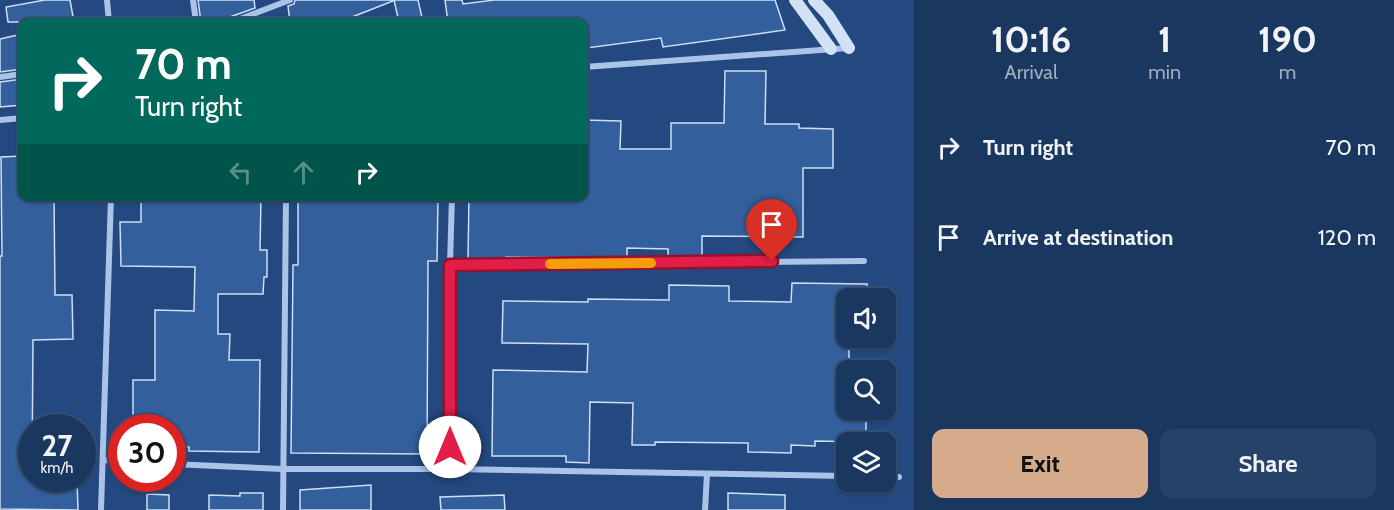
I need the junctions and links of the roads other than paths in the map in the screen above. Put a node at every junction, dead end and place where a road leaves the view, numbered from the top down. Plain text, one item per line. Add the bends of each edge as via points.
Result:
1 (107, 0) edge
2 (193, 0) edge
3 (290, 0) edge
4 (795, 0) edge
5 (814, 0) edge
6 (109, 18) edge
7 (195, 18) edge
8 (243, 18) edge
9 (849, 48) joint
10 (831, 49) junction
11 (588, 67) edge
12 (18, 75) edge
13 (0, 77) edge
14 (18, 118) edge
15 (0, 120) edge
16 (111, 201) edge
17 (286, 201) edge
18 (452, 201) edge
19 (864, 261) dead end
20 (450, 265) junction
21 (103, 460) junction
22 (108, 460) edge
23 (186, 465) edge
24 (283, 469) junction
25 (450, 469) junction
26 (707, 474) junction
27 (836, 476) edge
28 (896, 477) edge
29 (899, 477) dead end
30 (101, 510) edge
31 (283, 510) edge
32 (705, 510) edge

1 - 6 street
2 - 7 street
3 - 8 street
4 - 10 street
5 - 9 street
9 - 10 street
10 - 11 street
12 - 13 street
14 - 15 street
16 - 21 street
17 - 24 street
18 - 20 street
19 - 20 street
20 - 25 street
21 - 22 street
21 - 30 street
23 - 24 street
24 - 25 street
24 - 31 street
25 - 26 street
26 - 27 street
26 - 32 street
28 - 29 street

